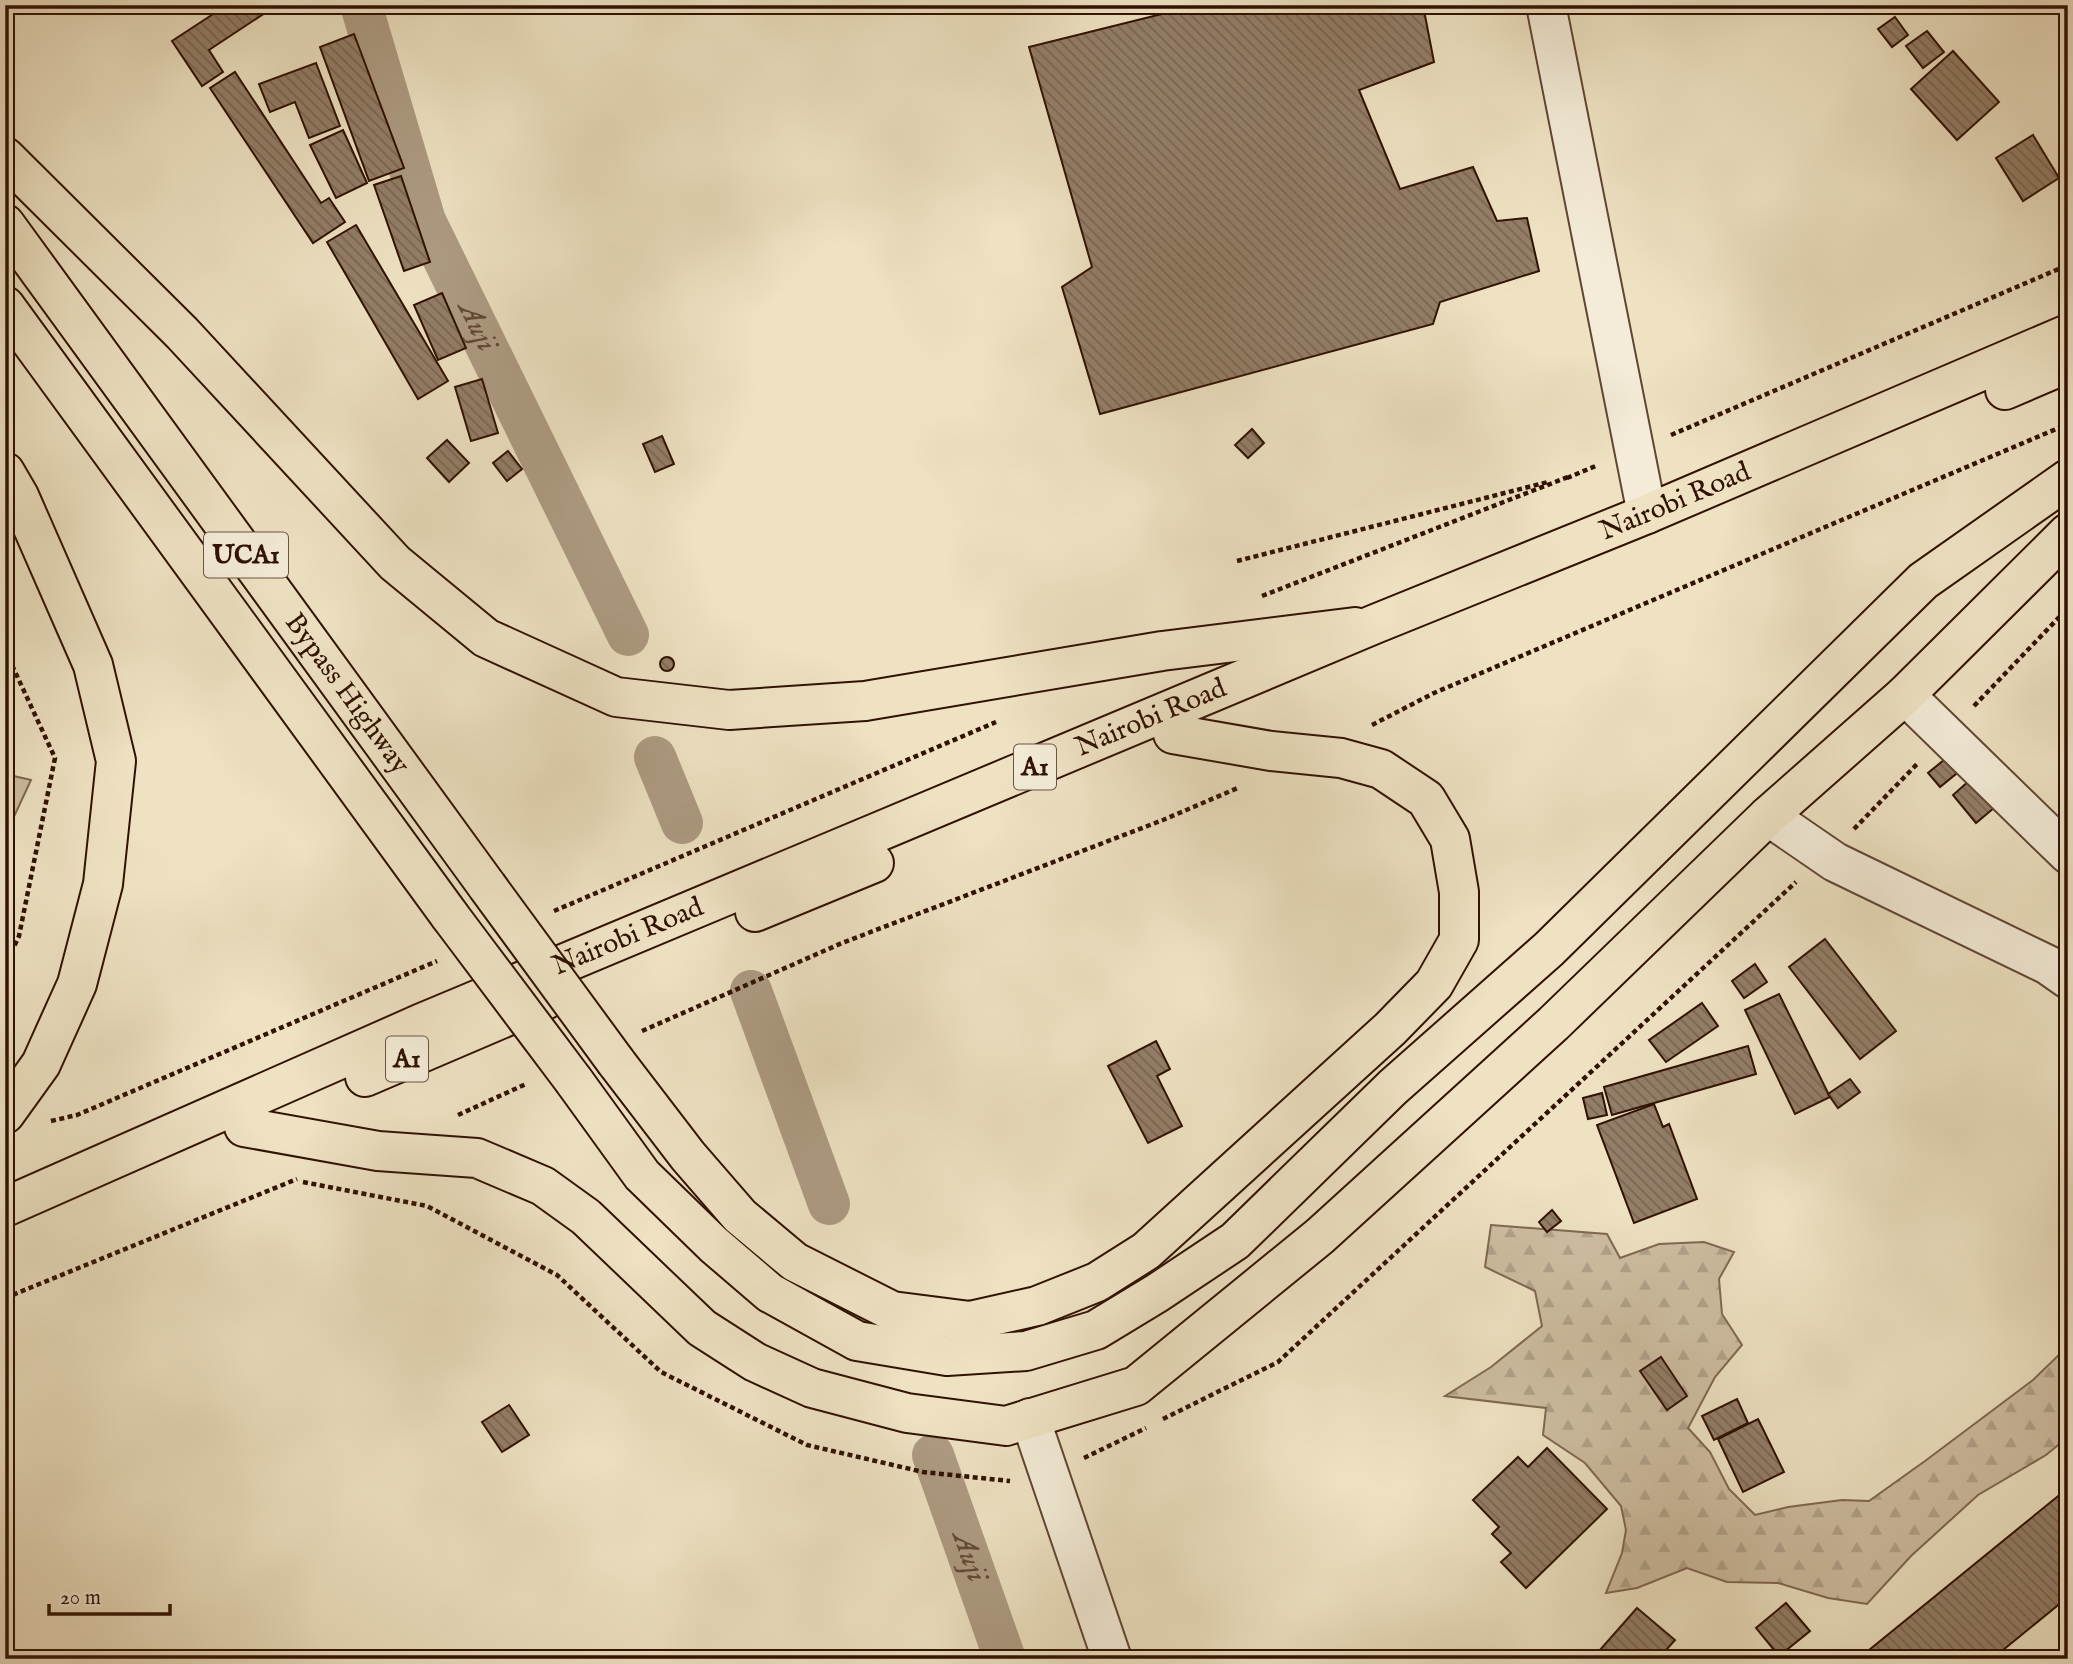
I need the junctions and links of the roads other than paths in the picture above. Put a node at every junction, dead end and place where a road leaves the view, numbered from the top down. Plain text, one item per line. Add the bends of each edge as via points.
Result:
1 (1546, 5) edge
2 (5, 157) edge
3 (5, 224) edge
4 (5, 306) edge
5 (2068, 334) edge
6 (2068, 363) edge
7 (5, 472) edge
8 (2068, 479) edge
9 (1647, 514) junction
10 (2068, 533) edge
11 (1375, 624) junction
12 (1905, 695) junction
13 (1173, 734) junction
14 (1768, 816) junction
15 (2068, 854) edge
16 (2068, 979) edge
17 (23, 1118) edge
18 (244, 1126) junction
19 (5, 1207) edge
20 (5, 1229) edge
21 (1030, 1418) junction
22 (1112, 1659) edge

1 - 9 street
2 - 11 main road via 181,333 395,563 486,638 616,697 729,710 865,701 1162,651
3 - 13 main road, Bypass Highway / UCA1, bridge via 688,1156 740,1216 795,1262 892,1311 970,1321 1037,1306 1097,1282 1146,1251 1390,1029 1434,984 1459,940 1459,892 1450,839 1426,799 1381,769 1341,758
4 - 8 main road, Bypass Highway / UCA1, bridge via 642,1175 770,1293 857,1341 947,1356 1026,1351 1096,1330 1235,1241 1393,1087 1549,949 1923,581
5 - 9 main road, Nairobi Road / A1
6 - 13 main road, Nairobi Road / A1 via 1557,579
7 - 17 main road via 93,665 116,761 103,884 78,984 41,1064
9 - 11 main road, Nairobi Road / A1
10 - 12 main road
11 - 19 main road, Nairobi Road / A1 via 422,1023
12 - 14 main road
12 - 15 street
13 - 18 main road, Nairobi Road / A1
14 - 16 street via 1827,857
14 - 21 main road via 1553,1024 1320,1236 1136,1386
18 - 20 main road, Nairobi Road / A1
18 - 21 main road via 378,1151 477,1158 543,1186 565,1201 702,1328 755,1362 812,1388 907,1413 1006,1426
21 - 22 street

